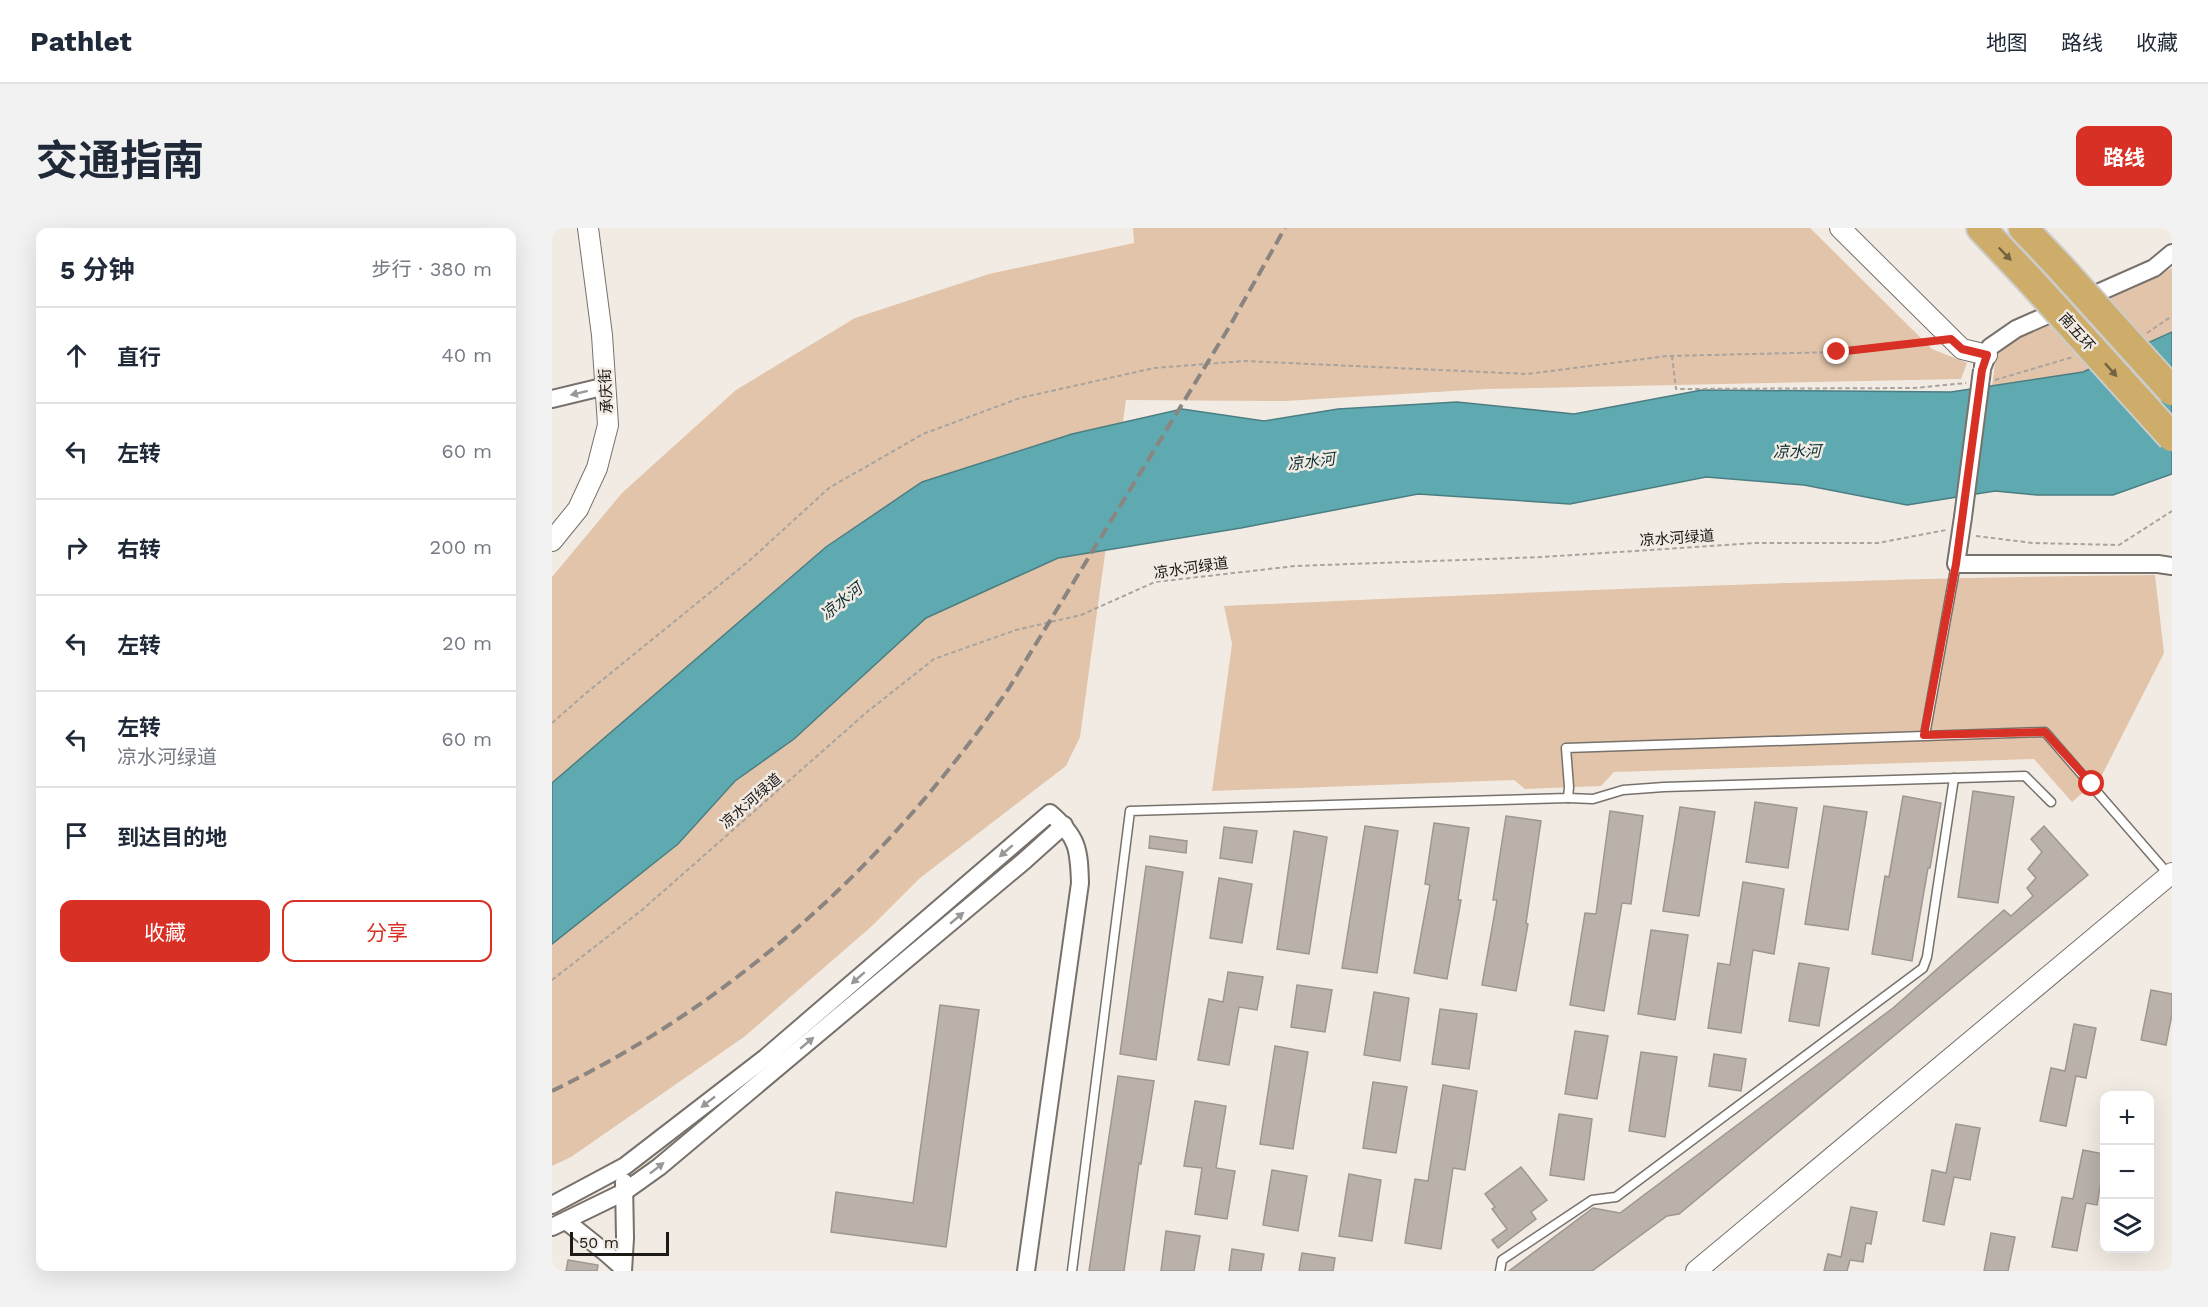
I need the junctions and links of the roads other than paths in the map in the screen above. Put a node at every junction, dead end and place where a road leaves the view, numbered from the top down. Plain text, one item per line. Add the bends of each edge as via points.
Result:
1 (588, 228) edge
2 (1840, 228) edge
3 (1981, 228) edge
4 (2023, 228) edge
5 (2172, 253) edge
6 (1987, 368) junction
7 (606, 386) junction
8 (2172, 391) edge
9 (552, 399) edge
10 (2172, 437) edge
11 (552, 541) edge
12 (1956, 564) junction
13 (2172, 566) edge
14 (1924, 735) junction
15 (1954, 778) junction
16 (1568, 798) junction
17 (2051, 802) dead end
18 (1064, 825) junction
19 (2171, 874) edge
20 (625, 1166) junction
21 (624, 1192) junction
22 (552, 1205) edge
23 (559, 1224) edge
24 (623, 1270) edge
25 (1026, 1271) edge
26 (1072, 1271) edge
27 (1500, 1271) edge
28 (1696, 1271) edge

1 - 7 street, 承庆街
2 - 6 street via 1951,339
3 -> 10 highway, 南五环, bridge
4 - 8 highway, 南五环, bridge
5 - 6 street via 2154,268 2016,329 1990,347
6 - 12 street, bridge
7 -> 9 street
7 - 11 street, 承庆街 via 608,425 597,468 578,509
12 - 13 street
12 - 14 lane
14 - 16 lane via 1566,748
14 - 19 lane via 2045,732
15 - 16 lane via 1664,787 1623,790 1593,799
15 - 17 lane via 2025,776
15 - 27 lane via 1923,968 1616,1197 1592,1200 1502,1260
16 - 26 lane via 1130,811
18 -> 20 street via 1050,813 765,1058
21 -> 18 street via 659,1167
18 - 25 street via 1079,851 1080,884
19 - 28 street
20 - 21 street
20 - 22 street
21 - 23 street
21 - 24 street
23 - 24 street via 606,1252

